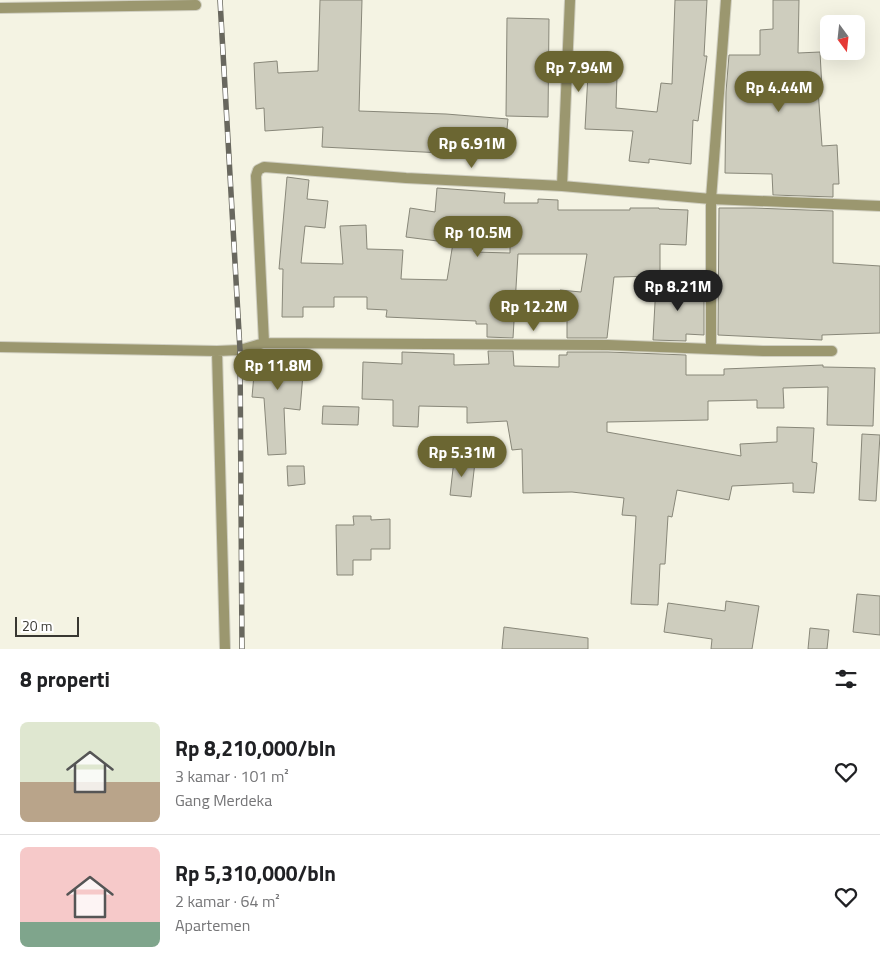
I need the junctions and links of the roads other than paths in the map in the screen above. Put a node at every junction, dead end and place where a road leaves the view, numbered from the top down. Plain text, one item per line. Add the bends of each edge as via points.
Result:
1 (570, 0) edge
2 (726, 0) edge
3 (141, 3) edge
4 (196, 5) dead end
5 (0, 8) edge
6 (562, 186) junction
7 (711, 199) junction
8 (880, 206) edge
9 (264, 343) junction
10 (0, 348) edge
11 (711, 349) junction
12 (218, 351) junction
13 (832, 351) dead end
14 (225, 649) edge

1 - 6 street
2 - 7 street
3 - 4 street
3 - 5 street
6 - 7 street
6 - 9 street via 264,167 258,170
7 - 8 street
7 - 11 street
9 - 11 street via 608,345
9 - 12 street via 240,350
10 - 12 street
11 - 13 street
12 - 14 street

